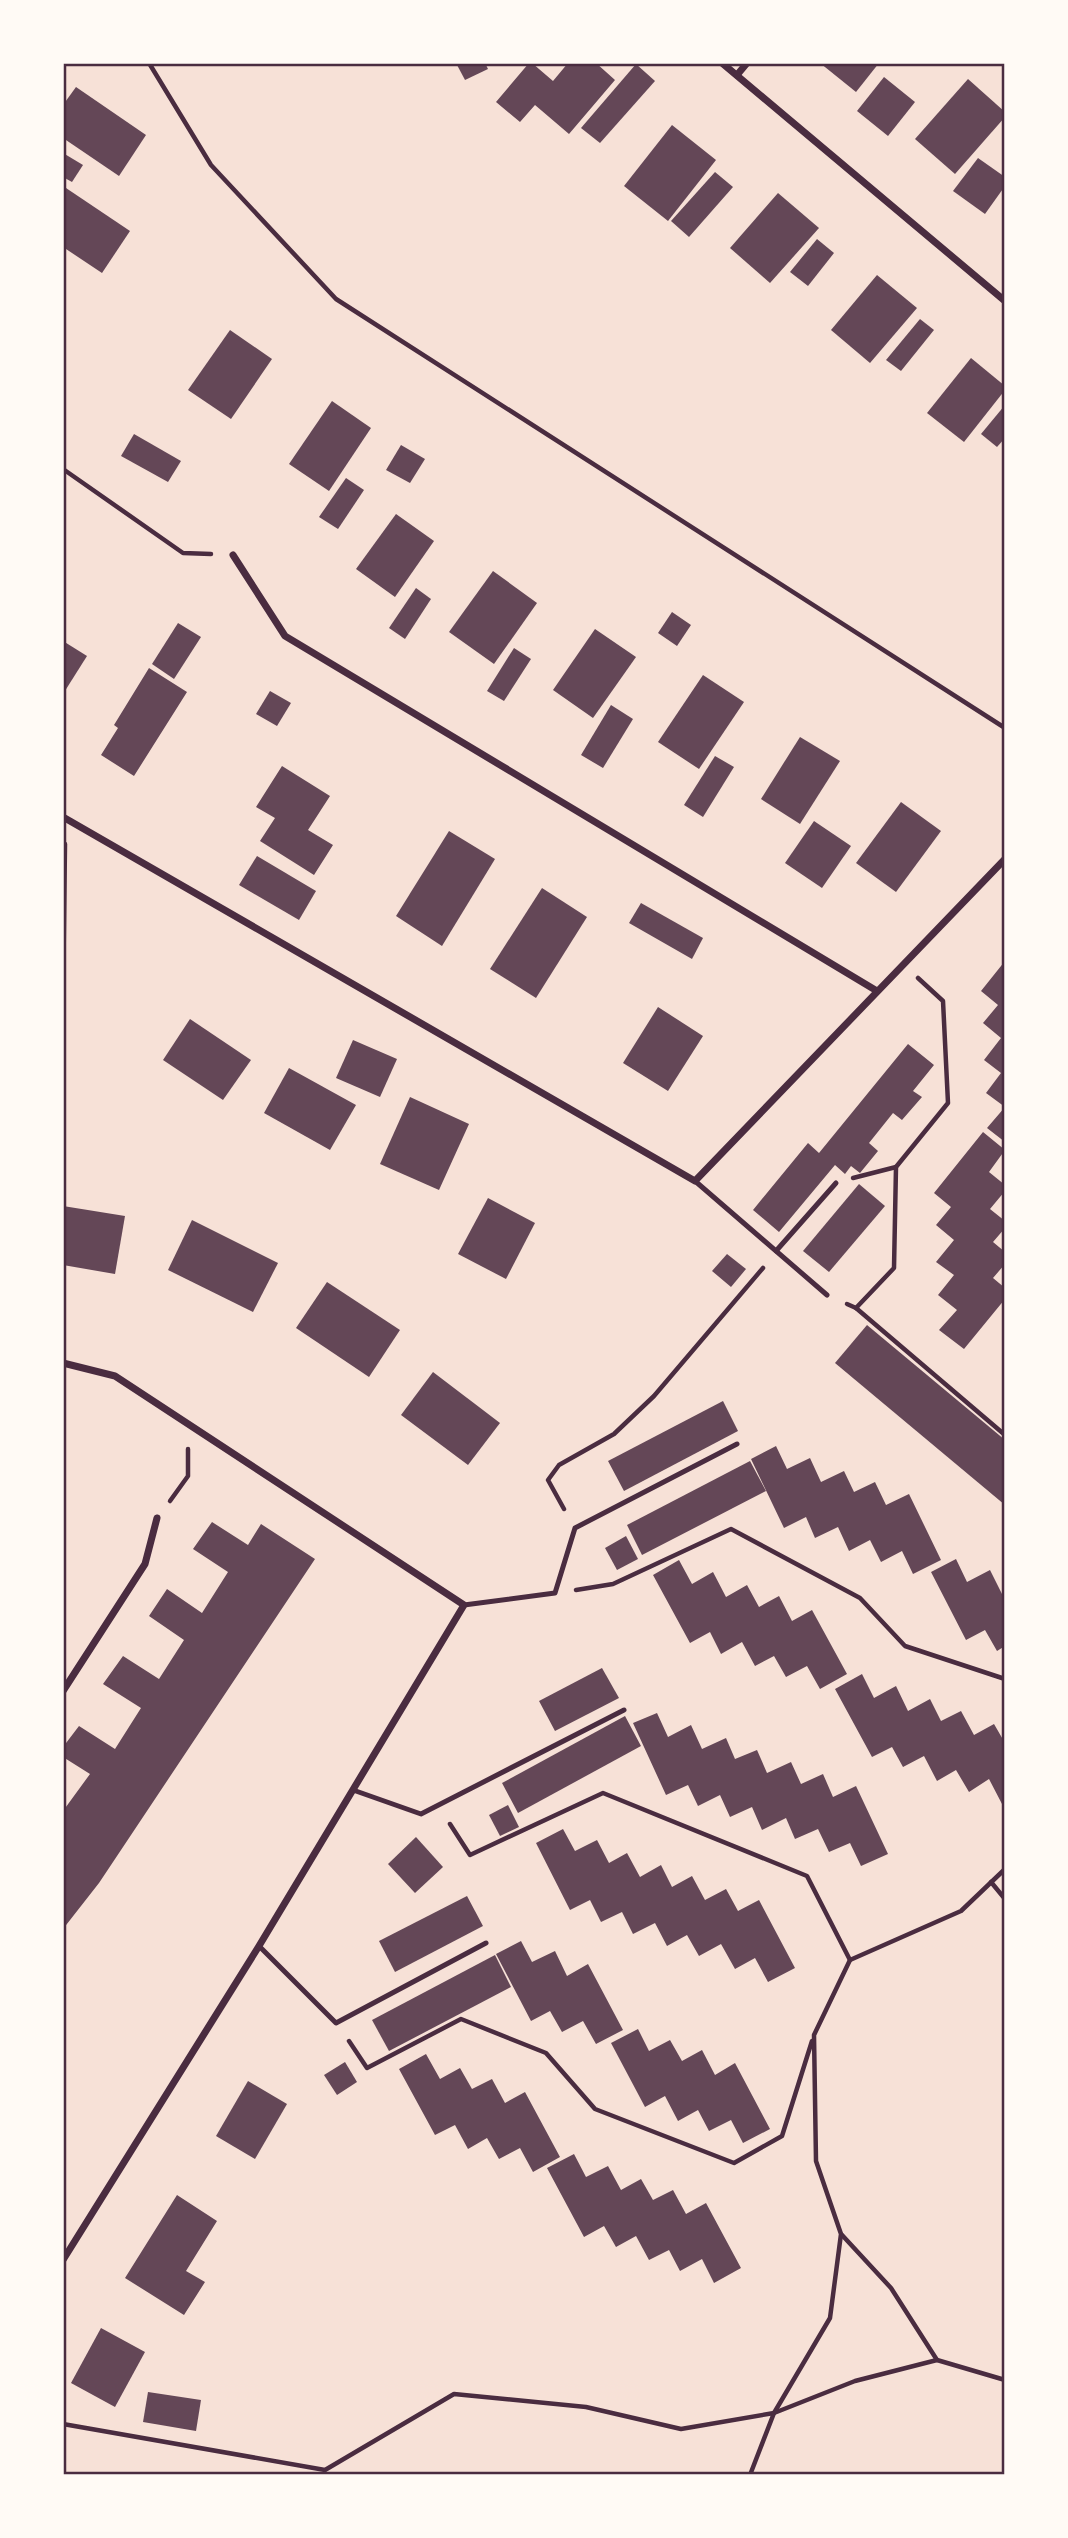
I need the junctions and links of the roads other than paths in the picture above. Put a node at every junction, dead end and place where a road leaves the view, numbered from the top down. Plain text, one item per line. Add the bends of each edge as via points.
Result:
1 (722, 63) edge
2 (747, 63) edge
3 (737, 75) junction
4 (1005, 301) edge
5 (233, 555) road end
6 (64, 818) edge
7 (1005, 859) edge
8 (877, 991) junction
9 (695, 1181) junction
10 (836, 1183) road end
11 (776, 1251) junction
12 (827, 1295) road end
13 (63, 1363) edge
14 (737, 1444) dead end
15 (157, 1518) road end
16 (464, 1605) junction
17 (63, 1691) edge
18 (624, 1710) dead end
19 (353, 1790) junction
20 (486, 1943) dead end
21 (259, 1946) junction
22 (63, 2260) edge

1 - 3 street
2 - 3 street
3 - 4 street
5 - 8 street via 285,636
6 - 9 street
7 - 8 street
8 - 9 street
9 - 11 lane
10 - 11 lane
11 - 12 lane
13 - 16 street via 115,1376
14 - 16 lane via 575,1528 555,1593
15 - 17 street via 145,1564
16 - 19 street
18 - 19 lane via 421,1814
19 - 21 street
20 - 21 lane via 336,2023
21 - 22 street

